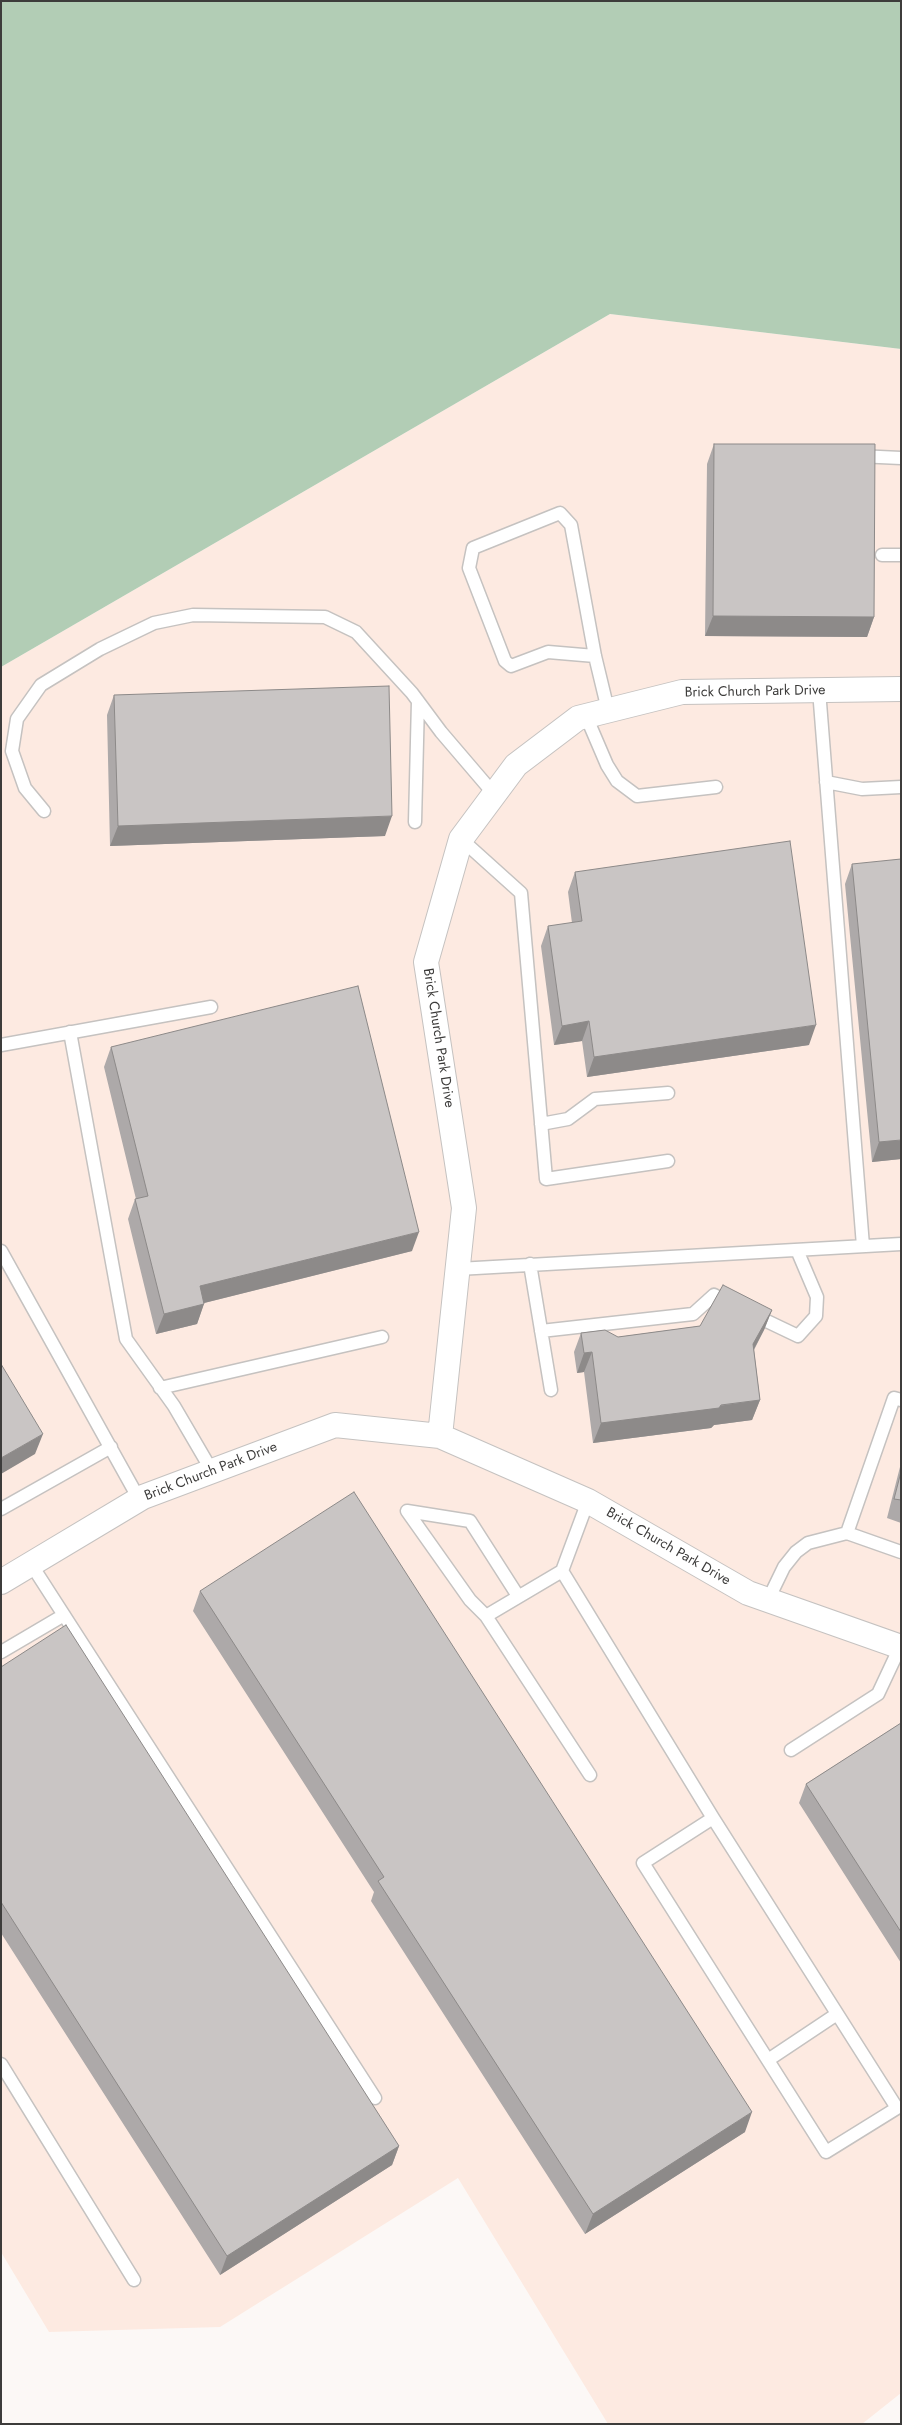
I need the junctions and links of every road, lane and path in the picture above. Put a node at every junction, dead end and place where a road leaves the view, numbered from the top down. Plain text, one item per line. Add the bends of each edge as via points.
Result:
1 (845, 455) edge
2 (901, 458) edge
3 (882, 555) dead end
4 (901, 555) edge
5 (595, 656) junction
6 (901, 689) edge
7 (819, 690) junction
8 (418, 700) junction
9 (597, 713) junction
10 (826, 782) junction
11 (901, 787) edge
12 (716, 788) dead end
13 (494, 794) junction
14 (44, 811) dead end
15 (416, 822) dead end
16 (461, 839) junction
17 (211, 1007) dead end
18 (70, 1032) junction
19 (1, 1045) edge
20 (668, 1093) dead end
21 (542, 1124) junction
22 (668, 1161) dead end
23 (901, 1244) edge
24 (862, 1246) junction
25 (797, 1250) junction
26 (1, 1251) edge
27 (530, 1264) junction
28 (458, 1269) junction
29 (541, 1331) junction
30 (382, 1337) dead end
31 (160, 1388) junction
32 (550, 1390) dead end
33 (901, 1400) edge
34 (440, 1436) junction
35 (111, 1447) junction
36 (212, 1471) junction
37 (139, 1499) junction
38 (588, 1501) junction
39 (1, 1510) edge
40 (847, 1533) junction
41 (901, 1552) edge
42 (31, 1564) junction
43 (562, 1572) junction
44 (1, 1582) edge
45 (518, 1596) junction
46 (768, 1600) junction
47 (64, 1615) junction
48 (486, 1616) junction
49 (900, 1647) edge
50 (1, 1652) edge
51 (791, 1750) dead end
52 (590, 1774) dead end
53 (713, 1818) junction
54 (837, 2014) junction
55 (768, 2060) junction
56 (1, 2064) edge
57 (375, 2098) dead end
58 (134, 2280) dead end

1 - 2 lane
3 - 4 lane
5 - 5 lane via 571,525 560,513 473,548 469,568 504,661 511,666 548,652
5 - 9 lane
6 - 7 street, Brick Church Park Drive
7 - 9 street, Brick Church Park Drive via 682,692
7 - 10 lane
8 - 13 lane
8 - 14 lane via 356,632 325,617 193,615 154,624 100,649 41,685 17,719 12,751 25,788
8 - 15 lane
9 - 12 lane via 607,765 617,781 637,796
9 - 13 street, Brick Church Park Drive via 578,718 516,764
10 - 11 lane via 862,790
10 - 24 lane
13 - 16 street, Brick Church Park Drive
16 - 21 lane via 521,893
16 - 28 street, Brick Church Park Drive via 426,962 464,1208
17 - 18 lane
18 - 19 lane
18 - 31 lane via 126,1339
20 - 21 lane via 595,1099 568,1119
21 - 22 lane via 546,1179
23 - 24 lane
24 - 25 lane
25 - 27 lane
25 - 29 lane via 817,1297 816,1316 798,1336 714,1295 693,1314
26 - 35 lane
27 - 28 lane
27 - 29 lane
28 - 34 street, Brick Church Park Drive
29 - 32 lane
30 - 31 lane
31 - 36 lane
33 - 40 lane via 894,1398
34 - 36 street, Brick Church Park Drive via 335,1426
34 - 38 street, Brick Church Park Drive
35 - 37 lane
35 - 39 lane
36 - 37 street, Brick Church Park Drive
37 - 42 street, Brick Church Park Drive
38 - 43 lane
38 - 46 street, Brick Church Park Drive via 748,1593
40 - 41 lane
40 - 46 lane via 808,1543 796,1552 784,1567
42 - 44 street, Brick Church Park Drive
42 - 47 lane
43 - 45 lane
43 - 53 lane
45 - 48 lane
45 - 48 lane via 470,1521 407,1511 470,1600
46 - 49 street, Brick Church Park Drive
47 - 50 lane
47 - 57 lane
48 - 52 lane
49 - 51 lane via 878,1694
53 - 54 lane
53 - 55 lane via 644,1863
54 - 55 lane
54 - 55 lane via 896,2108 826,2152
56 - 58 lane

